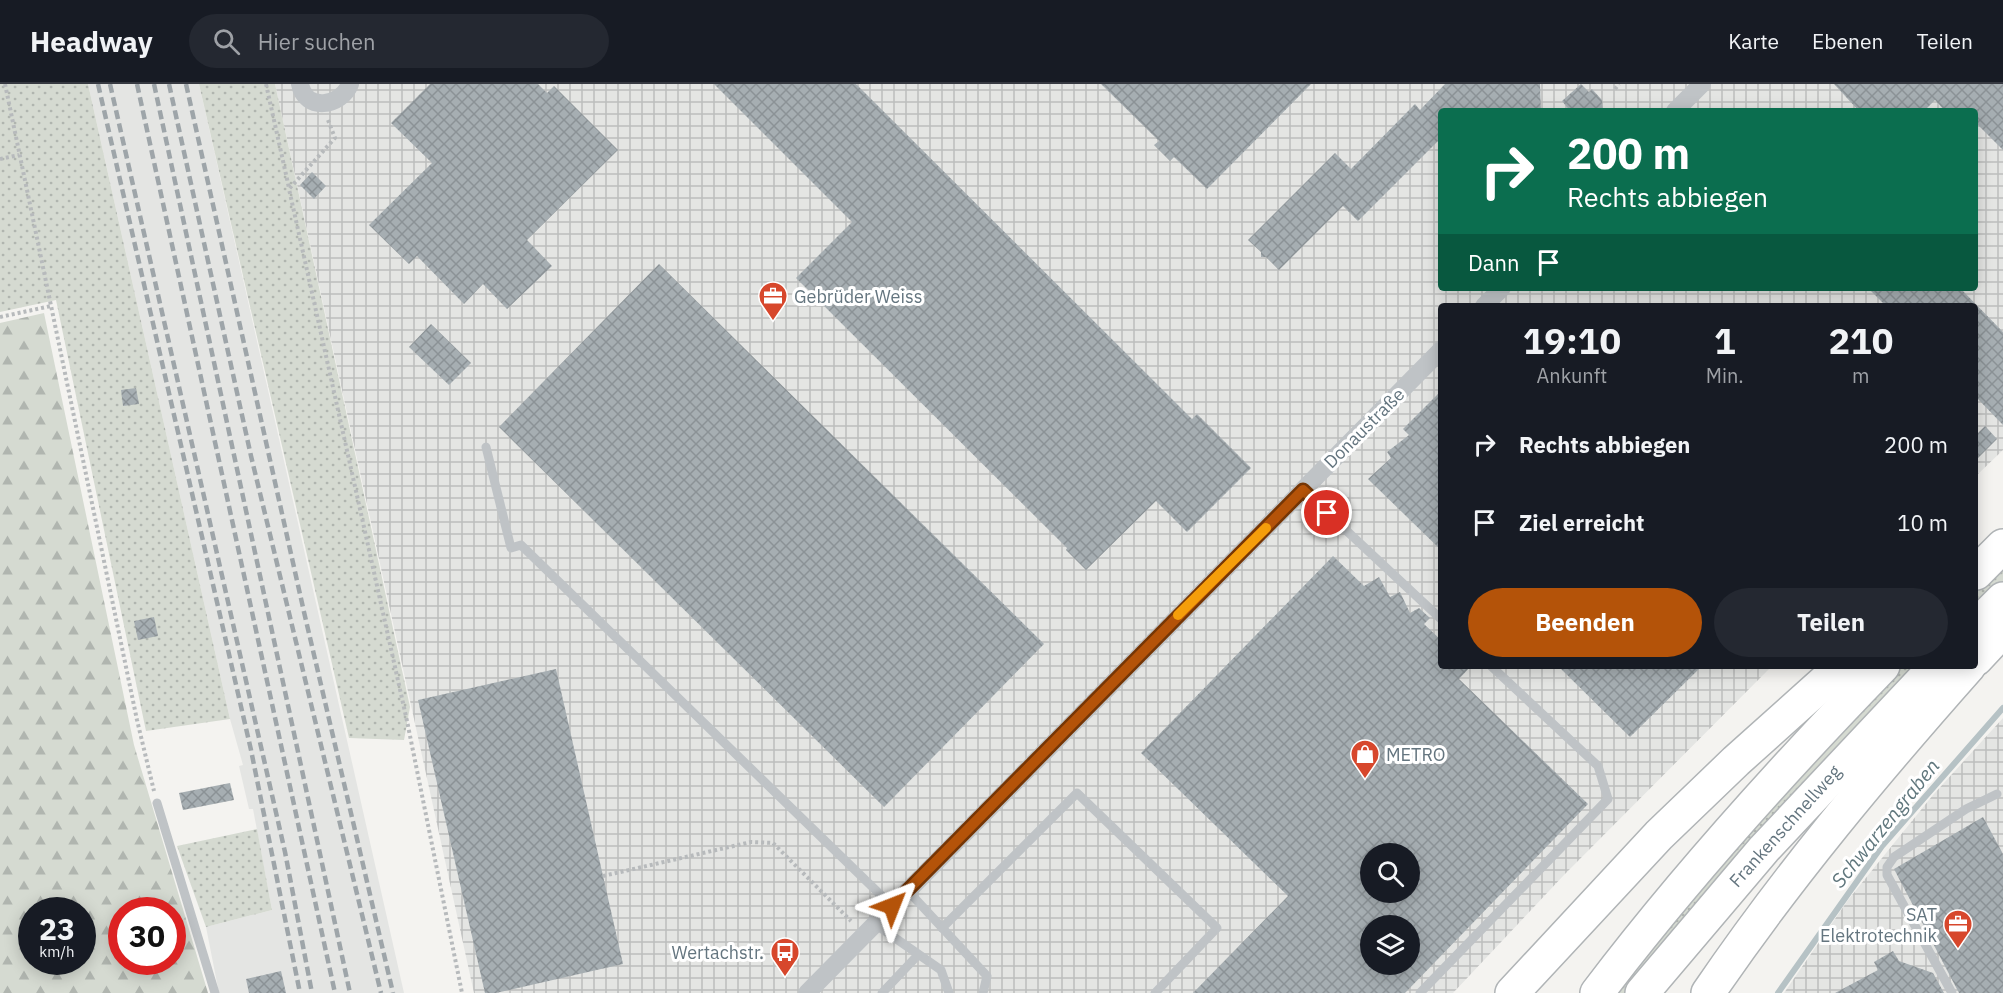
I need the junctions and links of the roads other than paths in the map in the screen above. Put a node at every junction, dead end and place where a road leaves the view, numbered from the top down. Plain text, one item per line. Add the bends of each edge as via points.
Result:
1 (300, 84) edge
2 (350, 84) edge
3 (1702, 84) edge
4 (1679, 108) edge
5 (1499, 291) edge
6 (1487, 303) edge
7 (1438, 353) edge
8 (486, 447) dead end
9 (1303, 490) junction
10 (2003, 520) edge
11 (1978, 543) edge
12 (2003, 546) edge
13 (1978, 571) edge
14 (2003, 599) edge
15 (1438, 616) edge
16 (1978, 624) edge
17 (2003, 630) edge
18 (1978, 657) edge
19 (1494, 669) edge
20 (1839, 669) edge
21 (1880, 669) edge
22 (1933, 669) edge
23 (1966, 669) edge
24 (1997, 794) dead end
25 (157, 803) road end
26 (908, 891) junction
27 (892, 906) junction
28 (942, 928) junction
29 (870, 930) junction
30 (918, 956) junction
31 (215, 993) edge
32 (807, 993) edge
33 (882, 993) edge
34 (949, 993) edge
35 (983, 993) edge
36 (1155, 993) edge
37 (1419, 993) edge
38 (1512, 993) edge
39 (1597, 993) edge
40 (1642, 993) edge
41 (1708, 993) edge
42 (1952, 993) edge

1 - 2 street via 309,100 322,105 333,102
3 - 4 street
5 - 6 street
7 - 9 street, Donaustraße
8 - 27 lane via 511,548 520,545
9 - 15 lane
9 - 26 street, Donaustraße
10 - 11 highway
12 - 13 highway
14 - 16 highway
17 - 18 highway
19 - 37 lane via 1598,766 1608,799
20 - 38 highway via 1659,835
21 - 39 highway, Frankenschnellweg via 1688,880
22 - 40 highway, Frankenschnellweg via 1771,840
23 - 41 highway via 1839,816
24 - 42 lane via 1966,808 1894,857 1887,867 1887,875
25 - 31 lane
26 - 27 street, Donaustraße
26 - 28 lane
27 - 29 street, Donaustraße
28 - 35 lane via 987,976
28 - 36 lane via 1077,793 1217,928
29 - 30 lane
29 - 32 street, Donaustraße
30 - 33 lane
30 - 34 lane via 941,970

